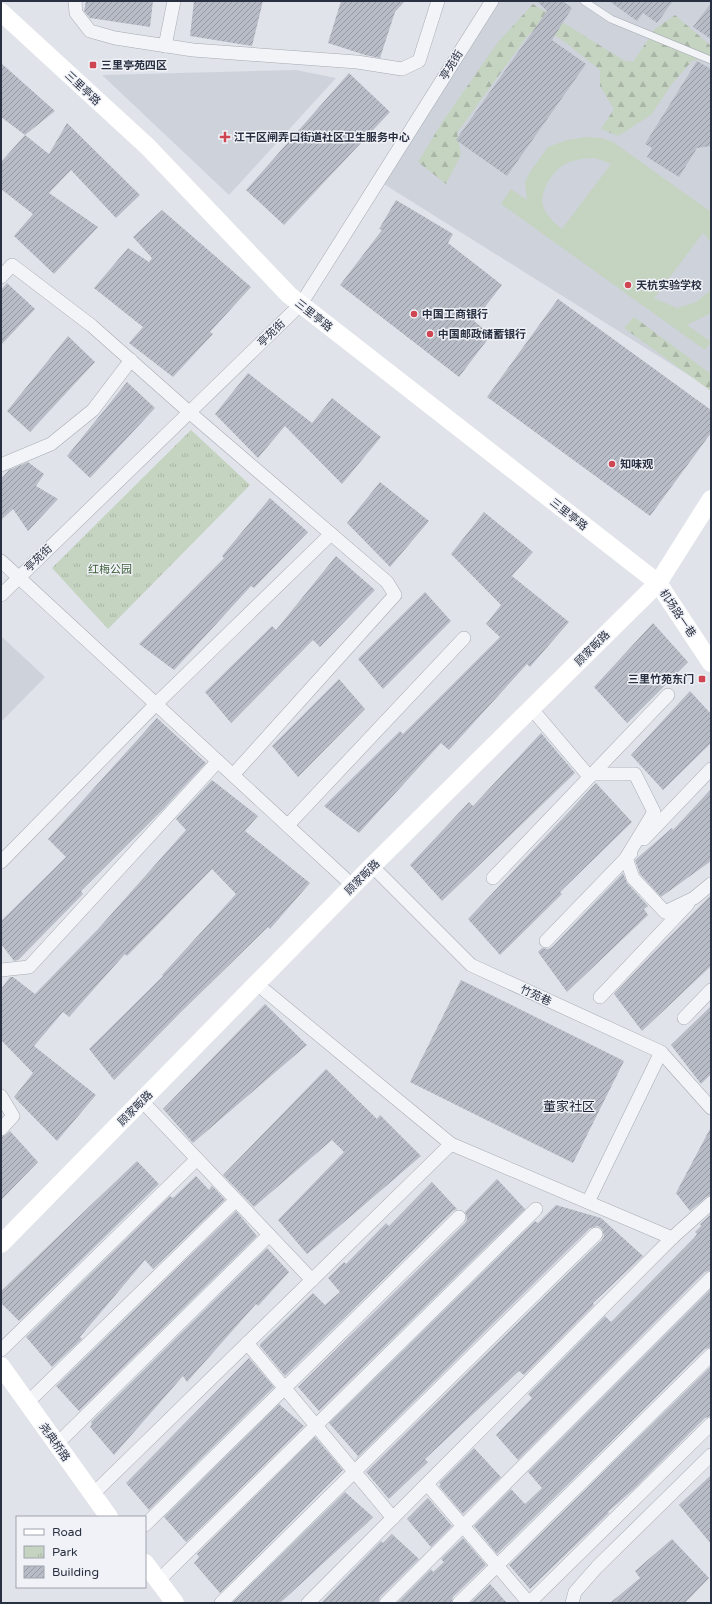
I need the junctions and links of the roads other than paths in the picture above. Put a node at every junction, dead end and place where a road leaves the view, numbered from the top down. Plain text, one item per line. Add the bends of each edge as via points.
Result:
1 (75, 1) edge
2 (174, 1) edge
3 (438, 1) edge
4 (492, 1) edge
5 (584, 1) edge
6 (1, 12) edge
7 (165, 46) junction
8 (711, 60) edge
9 (1, 277) edge
10 (301, 304) junction
11 (131, 360) junction
12 (189, 412) junction
13 (1, 466) edge
14 (711, 499) edge
15 (331, 534) junction
16 (1, 561) edge
17 (18, 577) junction
18 (658, 583) junction
19 (1, 595) edge
20 (464, 638) dead end
21 (711, 663) edge
22 (668, 695) dead end
23 (156, 704) junction
24 (531, 708) junction
25 (218, 761) junction
26 (711, 769) edge
27 (592, 774) junction
28 (233, 775) junction
29 (288, 825) junction
30 (626, 858) junction
31 (1, 862) edge
32 (372, 866) junction
33 (493, 878) dead end
34 (711, 881) edge
35 (711, 884) edge
36 (353, 886) junction
37 (694, 898) junction
38 (546, 941) dead end
39 (1, 970) edge
40 (257, 984) junction
41 (711, 990) edge
42 (600, 997) dead end
43 (684, 1018) dead end
44 (661, 1052) junction
45 (1, 1096) edge
46 (142, 1101) junction
47 (711, 1108) edge
48 (1, 1129) edge
49 (451, 1144) junction
50 (197, 1159) junction
51 (236, 1200) junction
52 (588, 1202) junction
53 (711, 1203) edge
54 (536, 1209) dead end
55 (459, 1217) dead end
56 (269, 1234) junction
57 (596, 1234) dead end
58 (672, 1238) junction
59 (1, 1244) edge
60 (711, 1278) edge
61 (312, 1280) junction
62 (247, 1343) junction
63 (1, 1350) edge
64 (711, 1355) edge
65 (1, 1366) edge
66 (285, 1388) junction
67 (27, 1403) junction
68 (711, 1424) edge
69 (316, 1427) junction
70 (57, 1444) junction
71 (711, 1455) edge
72 (354, 1472) junction
73 (427, 1484) junction
74 (92, 1495) junction
75 (109, 1516) edge
76 (393, 1518) junction
77 (146, 1524) edge
78 (463, 1526) junction
79 (146, 1565) edge
80 (497, 1565) junction
81 (158, 1581) junction
82 (175, 1603) edge
83 (221, 1603) edge
84 (308, 1603) edge
85 (386, 1603) edge
86 (459, 1603) edge
87 (529, 1603) edge
88 (572, 1603) edge

1 - 7 street via 76,12 90,31
2 - 7 street
3 - 7 street via 419,61 402,69 357,62
4 - 10 street, 亭苑街
5 - 8 lane via 611,19
6 - 10 street, 三里亭路 via 148,147 289,295
9 - 11 street via 12,265 92,326
10 - 12 street, 亭苑街
10 - 18 street, 三里亭路
11 - 12 street
11 - 13 street via 93,410 51,444
12 - 15 street
12 - 17 street, 亭苑街
14 - 18 street, 顾家畈路
15 - 23 street
15 - 28 street via 387,582 395,595
16 - 17 street
17 - 19 street, 亭苑街
17 - 23 street
18 - 21 street, 机场路一巷
18 - 24 street, 顾家畈路
20 - 29 street
22 - 27 street
23 - 25 street
23 - 31 street
24 - 27 street via 587,774
24 - 32 street, 顾家畈路
25 - 28 street
25 - 39 street via 29,967
26 - 30 street
27 - 30 street via 634,774 654,812
27 - 33 street
28 - 29 street
29 - 36 street
30 - 37 street via 633,878 665,912
30 - 38 street
32 - 36 street, 顾家畈路
32 - 44 street, 竹苑巷 via 470,965
34 - 37 street
35 - 37 street
36 - 40 street, 顾家畈路
37 - 42 street
40 - 46 street, 顾家畈路
40 - 49 street
41 - 43 street
44 - 47 street, 竹苑巷
44 - 52 street
45 - 48 street via 13,1116
46 - 50 street
46 - 59 street, 顾家畈路
49 - 52 street
49 - 61 street
50 - 51 street
50 - 63 street
51 - 56 street
51 - 67 street
52 - 58 street
53 - 58 street
54 - 69 street
55 - 66 street
56 - 61 street
56 - 70 street
57 - 72 street
58 - 73 street
60 - 78 street
61 - 62 street
62 - 66 street
62 - 74 street
64 - 80 street
65 - 67 street, 尧典桥路
66 - 69 street
66 - 77 street
67 - 70 street, 尧典桥路
68 - 87 street
69 - 72 street
69 - 81 street
70 - 74 street, 尧典桥路
71 - 88 street via 597,1567 575,1592
72 - 76 street
72 - 83 street
73 - 76 street
73 - 78 street
74 - 75 street, 尧典桥路
76 - 84 street
78 - 80 street
78 - 85 street
79 - 81 street
80 - 86 street
80 - 87 street
81 - 82 street

